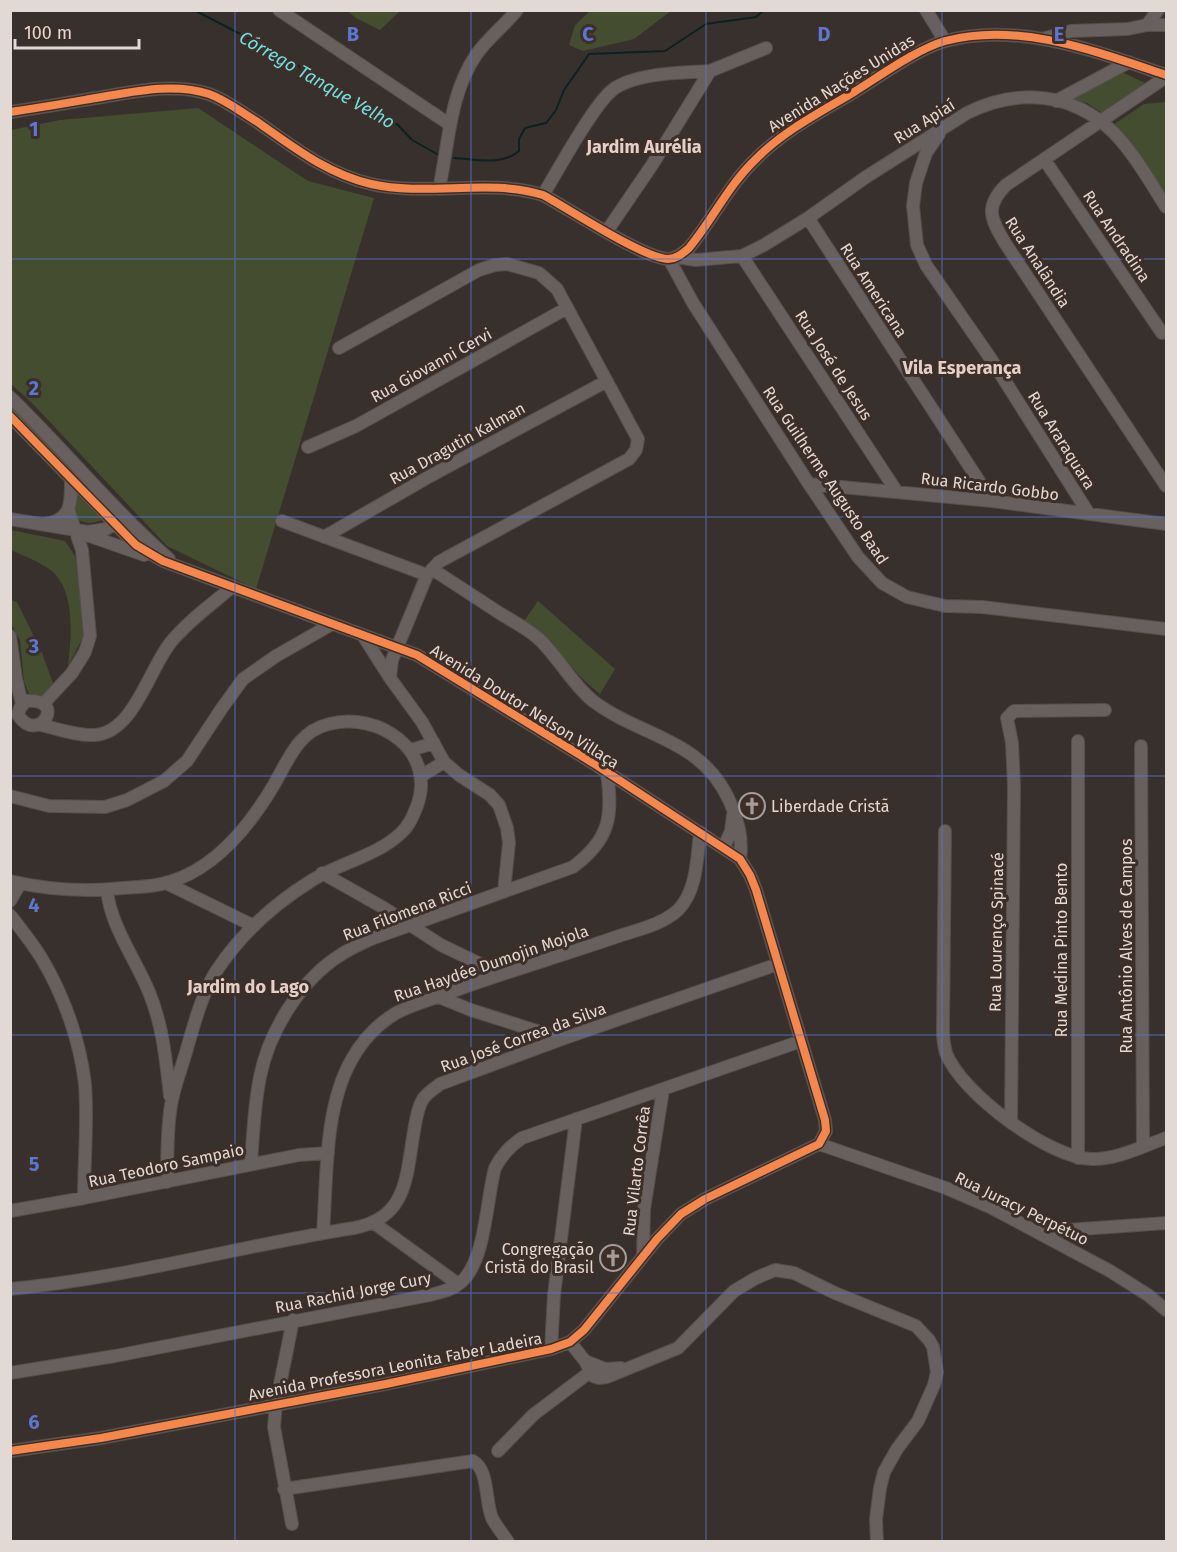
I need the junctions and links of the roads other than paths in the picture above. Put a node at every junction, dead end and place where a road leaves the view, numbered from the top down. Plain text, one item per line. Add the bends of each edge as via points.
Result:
1 (279, 10) edge
2 (517, 10) edge
3 (926, 10) edge
4 (1158, 10) edge
5 (1147, 25) junction
6 (1167, 25) edge
7 (1041, 39) junction
8 (945, 41) junction
9 (766, 48) dead end
10 (1129, 62) junction
11 (710, 71) junction
12 (1167, 76) edge
13 (1056, 100) junction
14 (10, 112) edge
15 (1100, 121) junction
16 (449, 124) junction
17 (942, 130) junction
18 (1044, 159) junction
19 (439, 189) junction
20 (543, 195) junction
21 (1167, 207) edge
22 (808, 218) junction
23 (607, 231) junction
24 (742, 256) junction
25 (673, 258) junction
26 (567, 308) junction
27 (1162, 333) dead end
28 (339, 348) dead end
29 (607, 381) junction
30 (10, 397) edge
31 (10, 416) edge
32 (308, 447) dead end
33 (71, 478) junction
34 (809, 484) junction
35 (1167, 486) edge
36 (897, 492) junction
37 (992, 501) junction
38 (68, 509) junction
39 (1089, 514) junction
40 (10, 519) edge
41 (119, 520) junction
42 (282, 520) dead end
43 (44, 524) junction
44 (1167, 524) edge
45 (135, 526) junction
46 (74, 530) junction
47 (91, 537) junction
48 (324, 537) junction
49 (107, 542) junction
50 (136, 544) junction
51 (82, 550) junction
52 (163, 561) junction
53 (177, 565) junction
54 (429, 572) junction
55 (232, 587) junction
56 (332, 624) junction
57 (1167, 629) edge
58 (10, 636) edge
59 (364, 637) junction
60 (397, 647) junction
61 (12, 653) edge
62 (390, 678) junction
63 (43, 704) junction
64 (1105, 710) dead end
65 (17, 713) edge
66 (41, 724) junction
67 (1078, 741) dead end
68 (434, 743) junction
69 (1142, 746) dead end
70 (411, 750) junction
71 (444, 762) junction
72 (607, 773) junction
73 (421, 776) junction
74 (10, 796) edge
75 (732, 808) junction
76 (945, 831) dead end
77 (700, 832) junction
78 (724, 847) junction
79 (740, 859) junction
80 (322, 873) junction
81 (15, 883) edge
82 (166, 883) junction
83 (107, 890) junction
84 (504, 891) junction
85 (10, 901) edge
86 (10, 915) edge
87 (409, 925) junction
88 (254, 926) junction
89 (778, 964) junction
90 (501, 974) junction
91 (439, 997) junction
92 (562, 1039) junction
93 (801, 1041) junction
94 (663, 1090) junction
95 (171, 1102) junction
96 (576, 1119) junction
97 (1011, 1122) junction
98 (1167, 1138) edge
99 (819, 1144) junction
100 (1143, 1146) junction
101 (328, 1153) junction
102 (1078, 1158) junction
103 (250, 1164) junction
104 (167, 1182) junction
105 (84, 1198) junction
106 (644, 1209) junction
107 (10, 1210) edge
108 (374, 1223) junction
109 (1167, 1223) edge
110 (668, 1226) junction
111 (1039, 1232) junction
112 (323, 1233) junction
113 (643, 1256) junction
114 (458, 1284) junction
115 (10, 1289) edge
116 (1167, 1310) edge
117 (293, 1320) junction
118 (570, 1342) junction
119 (551, 1349) junction
120 (588, 1367) junction
121 (10, 1373) edge
122 (276, 1404) junction
123 (10, 1451) edge
124 (498, 1451) dead end
125 (284, 1490) junction
126 (292, 1524) dead end
127 (508, 1542) edge
128 (877, 1542) edge

1 - 16 street
2 - 16 street via 467,69
3 - 8 street
4 - 5 street
5 - 6 street
5 - 7 street via 1071,31
7 - 8 street, Avenida Nações Unidas via 1003,35
7 - 10 street, Avenida Nações Unidas
8 - 25 street, Avenida Nações Unidas via 772,144 743,172 689,248
9 - 11 street
10 - 12 street, Avenida Nações Unidas
10 - 13 street
11 - 20 street via 643,78 614,88
11 - 23 street
12 - 15 street, Rua Analândia
13 - 15 street, Rua Apiaí
13 - 17 street, Rua Apiaí via 1032,96 998,100
14 - 19 street via 130,92 194,90 223,100 319,164 356,180 388,188
15 - 18 street, Rua Analândia
15 - 21 street, Rua Apiaí via 1122,142
16 - 19 street
17 - 22 street, Rua Apiaí
17 - 39 street, Rua Araraquara via 926,153 916,183 913,206 917,245 926,265
18 - 27 street, Rua Andradina
18 - 35 street, Rua Analândia via 997,194 992,221
19 - 20 street via 508,189
20 - 23 street
22 - 24 street, Rua Apiaí
22 - 37 street, Rua Americana
23 - 25 street via 648,253
24 - 25 street, Rua Apiaí
24 - 36 street, Rua José de Jesus
25 - 34 street, Rua Guilherme Augusto Baad via 693,303
26 - 28 street via 557,289 539,273 507,264 495,265 479,270
26 - 29 street
26 - 32 street, Rua Giovanni Cervi via 356,426
29 - 48 street, Rua Dragutin Kalman
29 - 54 street via 638,439 630,459 448,557
30 - 41 street, Avenida Doutor Nelson Villaça via 55,440
31 - 33 street, Avenida Doutor Nelson Villaça
33 - 38 street
33 - 41 street, Avenida Doutor Nelson Villaça
34 - 36 street, Rua Ricardo Gobbo
34 - 57 street, Rua Guilherme Augusto Baad via 871,574 907,597 945,606
36 - 37 street, Rua Ricardo Gobbo
37 - 39 street, Rua Ricardo Gobbo
38 - 43 street via 60,520
38 - 46 street
39 - 44 street, Rua Ricardo Gobbo
40 - 43 street
41 - 45 street, Avenida Doutor Nelson Villaça
41 - 46 street via 106,530
41 - 50 street, Avenida Doutor Nelson Villaça
42 - 48 street
43 - 46 street
45 - 50 street
45 - 53 street, Avenida Doutor Nelson Villaça
46 - 47 street
46 - 51 street
47 - 49 street
47 - 51 street
48 - 54 street
49 - 50 street
49 - 52 street
50 - 52 street, Avenida Doutor Nelson Villaça
51 - 63 street via 89,643 72,673
52 - 53 street, Avenida Doutor Nelson Villaça
53 - 55 street, Avenida Doutor Nelson Villaça
54 - 60 street
54 - 75 street via 533,634 593,700 691,752 714,774
55 - 56 street, Avenida Doutor Nelson Villaça
55 - 66 street via 170,643 130,712 113,729 90,735
56 - 59 street, Avenida Doutor Nelson Villaça
56 - 74 street via 243,680 192,755 164,781 105,807 49,806
58 - 61 street
59 - 60 street, Avenida Doutor Nelson Villaça
59 - 62 street
60 - 62 street via 390,664
60 - 72 street, Avenida Doutor Nelson Villaça via 434,664
61 - 65 street
62 - 68 street
63 - 65 street via 26,701
63 - 66 street via 48,717
64 - 97 street, Rua Lourenço Spinacé via 1014,711 1007,720 1014,786
65 - 66 street via 26,723
67 - 102 street, Rua Medina Pinto Bento
68 - 70 street
68 - 71 street
69 - 100 street, Rua Antônio Alves de Campos
70 - 73 street
70 - 82 street via 394,736 366,724 344,722 317,727 297,744 265,800 237,837 204,866
71 - 73 street
71 - 84 street via 499,805 509,843
72 - 77 street, Avenida Doutor Nelson Villaça
72 - 84 street, Rua Filomena Ricci via 608,819 590,854 573,867
73 - 80 street via 419,801 402,833
75 - 78 street via 731,831
75 - 79 street via 741,836
76 - 97 street via 946,1052 971,1088
77 - 78 street, Avenida Doutor Nelson Villaça
77 - 90 street, Rua Haydée Dumojin Mojola via 691,889 669,917
78 - 79 street, Avenida Doutor Nelson Villaça
79 - 89 street, Avenida Doutor Nelson Villaça via 756,890
80 - 87 street
80 - 88 street
81 - 83 street
81 - 85 street
82 - 83 street
82 - 88 street
83 - 95 street via 111,912 158,1019
84 - 87 street, Rua Filomena Ricci
86 - 105 street via 42,958 77,1044 86,1102
87 - 90 street
87 - 103 street, Rua Filomena Ricci via 341,954 322,969 290,1007 267,1050 260,1075
88 - 95 street via 215,974 202,1000
89 - 92 street, Rua José Correa da Silva
89 - 93 street, Avenida Doutor Nelson Villaça
90 - 91 street, Rua Haydée Dumojin Mojola
91 - 92 street
91 - 101 street, Rua Haydée Dumojin Mojola via 396,1013 363,1042 338,1093
92 - 108 street, Rua José Correa da Silva via 453,1078 430,1091 418,1108 402,1192 392,1210
93 - 94 street
93 - 99 street, Avenida Doutor Nelson Villaça via 826,1125
94 - 96 street
94 - 106 street, Rua Vilarto Corrêa
95 - 104 street
96 - 114 street via 522,1138 501,1156 491,1183 478,1256
96 - 119 street
97 - 102 street
98 - 100 street
99 - 110 street, Avenida Professora Leonita Faber Ladeira via 705,1199
99 - 111 street, Rua Juracy Perpétuo via 967,1196
100 - 102 street via 1110,1157
101 - 103 street, Rua Teodoro Sampaio
101 - 112 street, Rua Haydée Dumojin Mojola
103 - 104 street, Rua Teodoro Sampaio
104 - 105 street, Rua Teodoro Sampaio
105 - 107 street, Rua Teodoro Sampaio
106 - 110 street
106 - 113 street, Rua Vilarto Corrêa
108 - 112 street
108 - 114 street
109 - 111 street
110 - 113 street, Avenida Professora Leonita Faber Ladeira
111 - 116 street, Rua Juracy Perpétuo via 1131,1284
112 - 115 street via 113,1275
113 - 118 street, Avenida Professora Leonita Faber Ladeira via 594,1319
114 - 117 street, Rua Rachid Jorge Cury via 430,1295
117 - 121 street, Rua Rachid Jorge Cury
117 - 122 street
118 - 119 street, Avenida Professora Leonita Faber Ladeira
118 - 120 street
119 - 122 street, Avenida Professora Leonita Faber Ladeira
120 - 124 street
120 - 128 street via 638,1365 678,1348 734,1291 776,1270 794,1273 916,1326 933,1347 934,1385 918,1421 884,1472 876,1519
122 - 123 street, Avenida Professora Leonita Faber Ladeira via 101,1438
122 - 125 street via 274,1427
125 - 126 street
125 - 127 street via 469,1461 479,1466 483,1474 492,1518

